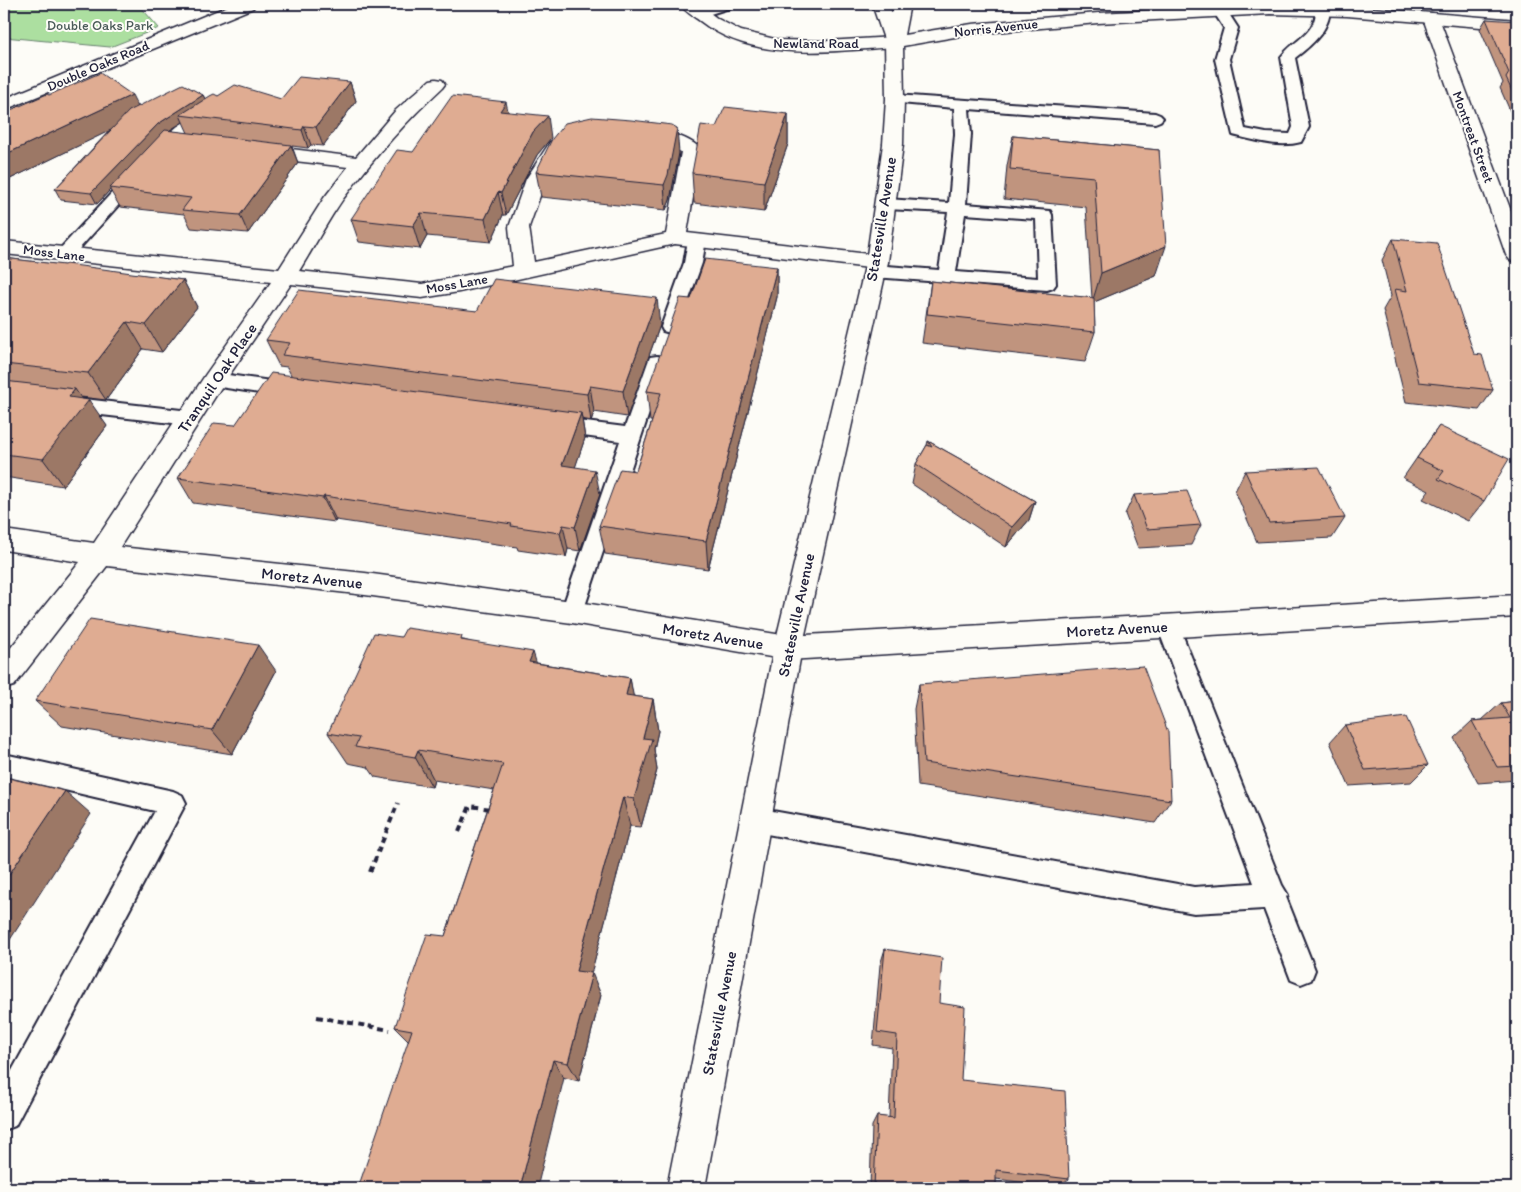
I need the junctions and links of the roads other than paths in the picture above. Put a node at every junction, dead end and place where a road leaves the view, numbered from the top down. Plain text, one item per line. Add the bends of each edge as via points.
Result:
1 (247, 4) edge
2 (727, 4) edge
3 (880, 4) edge
4 (902, 4) edge
5 (1324, 7) edge
6 (694, 9) edge
7 (1220, 11) junction
8 (1431, 18) junction
9 (1517, 25) edge
10 (894, 42) junction
11 (436, 84) dead end
12 (895, 99) junction
13 (961, 103) junction
14 (4, 105) edge
15 (220, 105) edge
16 (1155, 118) dead end
17 (621, 134) edge
18 (574, 138) edge
19 (171, 140) junction
20 (199, 144) edge
21 (238, 148) edge
22 (362, 163) junction
23 (886, 204) junction
24 (957, 208) junction
25 (675, 238) junction
26 (697, 240) junction
27 (4, 247) edge
28 (64, 255) junction
29 (1517, 255) edge
30 (875, 266) junction
31 (524, 271) junction
32 (947, 276) junction
33 (285, 277) junction
34 (214, 380) junction
35 (311, 393) edge
36 (4, 397) edge
37 (190, 418) junction
38 (534, 422) edge
39 (632, 435) junction
40 (4, 540) edge
41 (100, 555) junction
42 (1517, 606) edge
43 (572, 612) junction
44 (1168, 626) junction
45 (788, 648) junction
46 (4, 677) edge
47 (4, 765) edge
48 (756, 820) junction
49 (1274, 895) junction
50 (1302, 970) dead end
51 (4, 1115) edge
52 (686, 1188) edge

1 - 14 street, Double Oaks Road
2 - 6 lane
3 - 10 street, Statesville Avenue
4 - 10 street, Statesville Avenue
5 - 7 street, Norris Avenue
5 - 7 lane via 1314,36 1288,57 1301,127 1295,139 1266,138 1238,132 1222,59 1231,28
5 - 8 street, Norris Avenue
6 - 10 street, Newland Road via 716,26 745,39 763,42 820,46
7 - 10 street, Norris Avenue via 972,29
8 - 9 street, Norris Avenue
8 - 29 street, Montreat Street
10 - 12 street, Statesville Avenue
11 - 22 street, Tranquil Oak Place via 403,114
12 - 13 lane
12 - 23 street, Statesville Avenue
13 - 16 lane
13 - 24 lane via 963,134
15 - 19 lane
17 - 25 street via 670,139 691,150
18 - 31 street via 557,145 536,179 519,226
19 - 20 street
19 - 28 lane
21 - 22 street
22 - 33 street, Tranquil Oak Place via 319,221
23 - 24 lane
23 - 30 street, Statesville Avenue
24 - 32 lane
24 - 32 lane via 1044,215 1047,284
25 - 26 street, Moss Lane
25 - 31 street, Moss Lane
26 - 30 street, Moss Lane
26 - 39 lane via 693,262
27 - 28 street, Moss Lane
28 - 33 street, Moss Lane
30 - 32 lane
30 - 45 street, Statesville Avenue
31 - 33 street, Moss Lane via 422,291
33 - 34 street, Tranquil Oak Place
34 - 35 lane
34 - 37 street, Tranquil Oak Place
36 - 37 lane
37 - 41 street, Tranquil Oak Place
38 - 39 lane
39 - 43 lane
40 - 41 street, Moretz Avenue
41 - 43 street, Moretz Avenue via 365,584
41 - 46 street, Tranquil Oak Place
42 - 44 street, Moretz Avenue
43 - 45 street, Moretz Avenue
44 - 45 street, Moretz Avenue
44 - 49 lane
45 - 48 street, Statesville Avenue
47 - 51 lane via 172,803
48 - 49 lane via 1194,900
48 - 52 street, Statesville Avenue
49 - 50 lane

